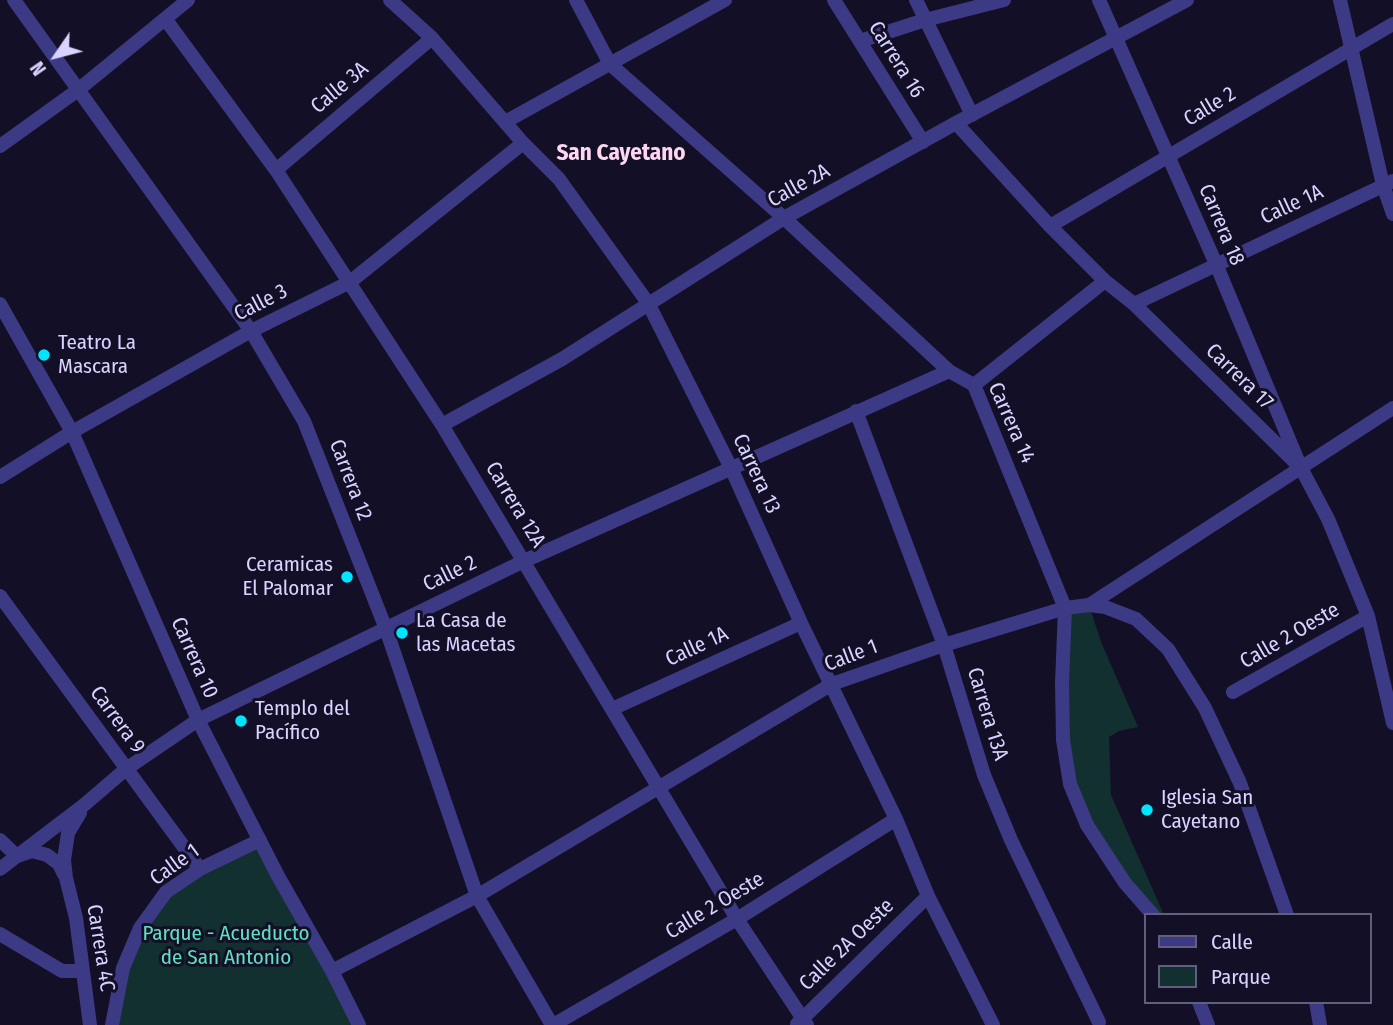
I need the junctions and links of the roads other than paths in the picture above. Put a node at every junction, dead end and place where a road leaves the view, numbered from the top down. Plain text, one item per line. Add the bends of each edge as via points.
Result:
1 (14, 0) edge
2 (188, 0) edge
3 (390, 0) edge
4 (576, 0) edge
5 (725, 0) edge
6 (834, 0) edge
7 (916, 0) edge
8 (1004, 0) edge
9 (1099, 0) edge
10 (1187, 0) edge
11 (1340, 0) edge
12 (166, 20) junction
13 (925, 20) junction
14 (1393, 24) edge
15 (432, 38) junction
16 (1117, 39) junction
17 (860, 41) junction
18 (1350, 48) junction
19 (610, 64) junction
20 (78, 90) junction
21 (972, 115) junction
22 (505, 122) junction
23 (956, 123) junction
24 (922, 142) junction
25 (523, 143) junction
26 (0, 146) edge
27 (1168, 156) junction
28 (276, 170) junction
29 (1388, 183) edge
30 (1393, 215) edge
31 (784, 218) junction
32 (1050, 226) junction
33 (1216, 264) junction
34 (1105, 281) junction
35 (350, 282) junction
36 (648, 303) junction
37 (0, 304) edge
38 (1134, 304) junction
39 (251, 331) junction
40 (949, 371) junction
41 (974, 385) junction
42 (1393, 408) edge
43 (856, 411) junction
44 (442, 425) junction
45 (72, 432) junction
46 (731, 468) junction
47 (1301, 468) junction
48 (0, 477) edge
49 (524, 561) junction
50 (0, 597) edge
51 (1089, 605) junction
52 (1065, 608) junction
53 (1368, 616) junction
54 (800, 623) junction
55 (386, 629) junction
56 (944, 645) junction
57 (832, 684) junction
58 (1233, 692) dead end
59 (612, 709) junction
60 (198, 720) junction
61 (1393, 723) edge
62 (126, 769) junction
63 (660, 788) junction
64 (84, 805) junction
65 (896, 819) junction
66 (0, 840) edge
67 (260, 840) junction
68 (17, 856) junction
69 (0, 869) edge
70 (200, 869) junction
71 (66, 878) junction
72 (477, 896) junction
73 (928, 896) junction
74 (1151, 913) edge
75 (1286, 913) edge
76 (737, 919) junction
77 (0, 934) edge
78 (82, 971) junction
79 (332, 971) junction
80 (1200, 1004) edge
81 (1316, 1004) edge
82 (1100, 1022) dead end
83 (802, 1023) edge
84 (90, 1025) edge
85 (113, 1025) edge
86 (359, 1025) edge
87 (553, 1025) edge
88 (993, 1025) edge
89 (1208, 1025) edge
90 (1320, 1025) edge

1 - 20 street, Carrera 12
2 - 12 street
3 - 15 street, Carrera 13
4 - 19 street, Carrera 14
5 - 19 street
6 - 17 street, Carrera 16
7 - 13 street
8 - 13 street
9 - 16 street, Carrera 18
10 - 16 street, Calle 2A
11 - 18 street
12 - 20 street
12 - 28 street, Carrera 12A
13 - 17 street
13 - 21 street
14 - 18 street, Calle 2
15 - 22 street, Carrera 13
15 - 28 street, Calle 3A
16 - 21 street, Calle 2A
16 - 27 street, Carrera 18
17 - 24 street, Carrera 16
18 - 27 street, Calle 2
18 - 29 street
19 - 22 street
19 - 31 street, Carrera 14
20 - 26 street
20 - 39 street, Carrera 12
21 - 23 street, Calle 2A
22 - 25 street, Carrera 13
23 - 24 street, Calle 2A
23 - 32 street, Carrera 17
24 - 31 street, Calle 2A
25 - 35 street, Calle 3
25 - 36 street, Carrera 13 via 559,179
27 - 32 street, Calle 2
27 - 33 street, Carrera 18
28 - 35 street, Carrera 12A
29 - 30 street
29 - 33 street, Calle 1A
31 - 36 street, Calle 2A
31 - 40 street, Carrera 14
32 - 34 street, Carrera 17
33 - 38 street, Calle 1A
33 - 47 street, Carrera 18
34 - 38 street, Carrera 17
34 - 41 street
35 - 39 street, Calle 3
35 - 44 street, Carrera 12A
36 - 44 street, Calle 2A via 562,359
36 - 46 street, Carrera 13
37 - 45 street, Carrera 10
38 - 47 street, Carrera 17
39 - 45 street, Calle 3
39 - 55 street, Carrera 12 via 304,421
40 - 41 street, Carrera 14
40 - 43 street, Calle 2
41 - 52 street, Carrera 14
42 - 47 street, Calle 1
43 - 46 street, Calle 2
43 - 56 street, Carrera 13A
44 - 49 street, Carrera 12A
45 - 48 street, Calle 3
45 - 60 street, Carrera 10
46 - 49 street, Calle 2
46 - 54 street, Carrera 13
47 - 51 street, Calle 1
47 - 53 street, Carrera 17 via 1328,519
49 - 55 street, Calle 2
49 - 59 street, Carrera 12A
50 - 62 street, Carrera 9
51 - 52 street, Calle 1
51 - 75 street via 1136,619 1168,649 1205,708 1240,783
52 - 56 street, Calle 1
52 - 74 street, Carrera 14 via 1062,728 1070,784 1087,825 1125,884
53 - 58 street, Calle 2 Oeste
53 - 61 street, Carrera 17
54 - 57 street, Carrera 13
54 - 59 street, Calle 1A
55 - 60 street, Calle 2
55 - 72 street, Carrera 12
56 - 57 street, Calle 1
56 - 82 street, Carrera 13A via 966,723 1011,840
57 - 63 street, Calle 1
57 - 65 street, Carrera 13
59 - 63 street, Carrera 12A
60 - 62 street, Calle 2
60 - 67 street, Carrera 10
62 - 64 street, Calle 2
62 - 70 street, Carrera 9
63 - 72 street, Calle 1
63 - 76 street, Carrera 12A
64 - 68 street, Calle 2
64 - 71 street, Carrera 4C via 65,844
65 - 73 street, Carrera 13
65 - 76 street, Calle 2 Oeste
66 - 68 street
67 - 70 street, Calle 1
67 - 79 street, Carrera 10
68 - 69 street, Calle 2
68 - 71 street via 47,855 59,864
70 - 85 street, Calle 1 via 166,892 140,928 122,968
71 - 78 street, Carrera 4C
72 - 79 street, Calle 1
72 - 87 street, Carrera 12
73 - 83 street, Calle 2A Oeste
73 - 88 street, Carrera 13
76 - 83 street, Carrera 12A
76 - 87 street, Calle 2 Oeste
77 - 78 street via 62,971
78 - 84 street, Carrera 4C
79 - 86 street, Carrera 10
80 - 89 street
81 - 90 street

